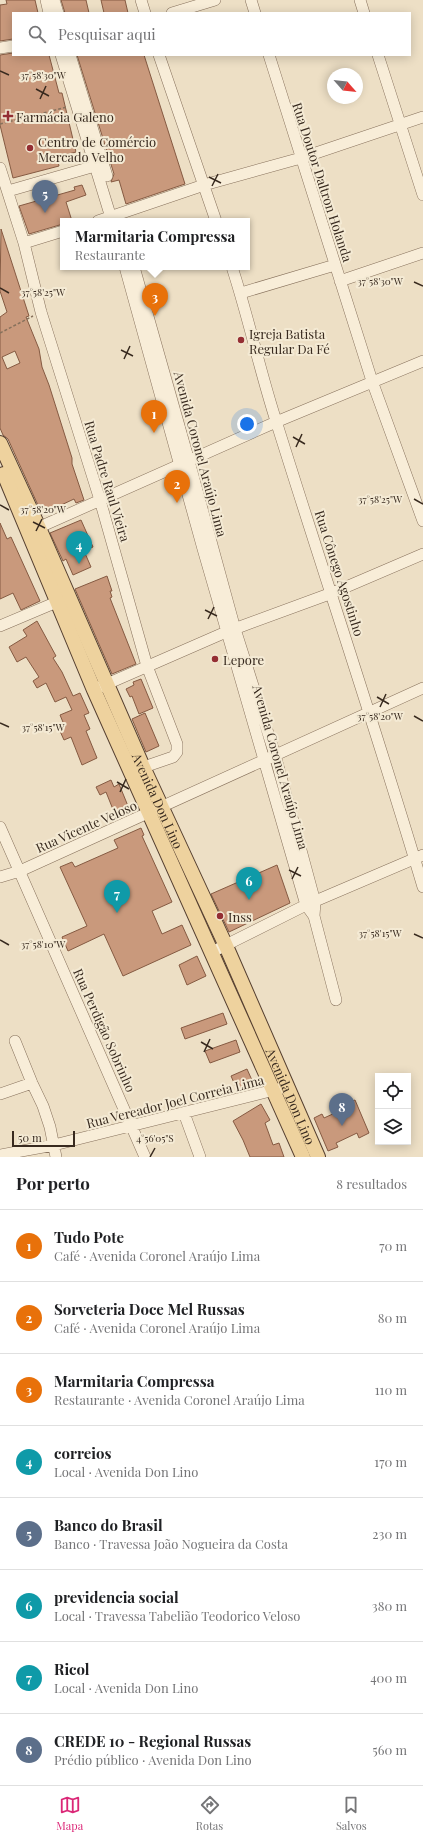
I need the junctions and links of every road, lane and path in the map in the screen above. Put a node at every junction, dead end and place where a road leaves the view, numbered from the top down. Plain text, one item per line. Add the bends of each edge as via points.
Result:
1 (46, 0) edge
2 (54, 0) edge
3 (141, 0) edge
4 (215, 0) edge
5 (251, 0) edge
6 (360, 0) edge
7 (49, 12) edge
8 (58, 12) edge
9 (145, 12) edge
10 (175, 12) edge
11 (255, 12) edge
12 (364, 12) edge
13 (12, 46) edge
14 (0, 48) edge
15 (61, 56) edge
16 (70, 56) edge
17 (159, 56) edge
18 (269, 56) edge
19 (378, 56) edge
20 (78, 100) junction
21 (423, 117) edge
22 (0, 124) edge
23 (400, 125) junction
24 (301, 158) junction
25 (99, 165) junction
26 (0, 168) edge
27 (204, 185) junction
28 (8, 191) junction
29 (423, 195) edge
30 (115, 218) edge
31 (215, 218) edge
32 (60, 232) edge
33 (24, 242) junction
34 (423, 253) edge
35 (335, 265) junction
36 (127, 270) edge
37 (134, 270) edge
38 (233, 270) edge
39 (340, 281) junction
40 (134, 283) junction
41 (241, 293) junction
42 (41, 312) junction
43 (0, 333) edge
44 (423, 361) edge
45 (372, 382) junction
46 (276, 422) junction
47 (0, 443) edge
48 (185, 463) junction
49 (4, 469) edge
50 (100, 500) junction
51 (423, 521) edge
52 (34, 530) junction
53 (423, 554) edge
54 (332, 593) junction
55 (62, 600) junction
56 (0, 626) edge
57 (230, 631) junction
58 (147, 666) junction
59 (100, 687) junction
60 (423, 688) edge
61 (249, 693) junction
62 (370, 712) junction
63 (274, 756) junction
64 (263, 760) junction
65 (137, 770) junction
66 (163, 807) junction
67 (149, 813) junction
68 (0, 827) edge
69 (294, 841) junction
70 (419, 857) edge
71 (20, 871) junction
72 (0, 877) edge
73 (196, 878) junction
74 (182, 885) junction
75 (423, 887) edge
76 (310, 904) junction
77 (226, 946) junction
78 (212, 952) junction
79 (336, 1000) dead end
80 (256, 1014) junction
81 (242, 1020) junction
82 (15, 1041) dead end
83 (32, 1083) junction
84 (280, 1088) junction
85 (0, 1094) edge
86 (184, 1113) junction
87 (132, 1126) junction
88 (54, 1145) junction
89 (0, 1155) edge
90 (311, 1156) edge
91 (56, 1157) edge
92 (145, 1157) edge
93 (200, 1157) edge

1 - 7 street
2 - 8 street
3 - 9 street
4 - 10 street
5 - 11 street
6 - 12 street
13 - 14 street
15 - 20 street
16 - 20 street
17 - 27 street
18 - 24 street, Rua Doutor Daltron Holanda
19 - 23 street
20 - 22 path
20 - 25 street
21 - 23 street
23 - 24 street
23 - 29 street
24 - 27 street
24 - 35 street, Rua Doutor Daltron Holanda
25 - 28 street
25 - 30 street
26 - 28 street, Rua Padre Raul Vieira
27 - 30 street
27 - 31 street
28 - 33 street, Rua Padre Raul Vieira
32 - 33 street
33 - 42 street, Rua Padre Raul Vieira
34 - 39 street
35 - 39 street, Rua Doutor Daltron Holanda
35 - 41 street
36 - 40 street, Avenida Coronel Araújo Lima
37 - 40 street, Avenida Coronel Araújo Lima
38 - 41 street, Rua Cônego Agostinho
39 - 45 street, Rua Doutor Daltron Holanda
40 - 48 street, Avenida Coronel Araújo Lima
41 - 46 street, Rua Cônego Agostinho
42 - 43 path
42 - 50 street, Rua Padre Raul Vieira
44 - 45 street
45 - 46 street
45 - 51 street, Rua Doutor Daltron Holanda
46 - 48 street
46 - 54 street, Rua Cônego Agostinho
47 - 49 main road, Avenida Don Lino
48 - 50 street
48 - 57 street, Avenida Coronel Araújo Lima
49 - 52 main road, Avenida Don Lino
50 - 52 street
50 - 58 street, Rua Padre Raul Vieira
52 - 55 main road, Avenida Don Lino
53 - 54 street
54 - 57 street
54 - 62 street, Rua Cônego Agostinho
55 - 56 street
55 - 59 main road, Avenida Don Lino
57 - 58 street
57 - 61 street, Avenida Coronel Araújo Lima
58 - 59 street
58 - 65 street, Rua Padre Raul Vieira via 178,749 173,757
59 - 65 main road, Avenida Don Lino
60 - 62 street, Rua Vicente Veloso
61 - 63 street, Avenida Coronel Araújo Lima
61 - 64 street, Avenida Coronel Araújo Lima
62 - 63 street, Rua Vicente Veloso
62 - 70 street, Rua Cônego Agostinho
63 - 64 street, Rua Vicente Veloso
63 - 69 street, Avenida Coronel Araújo Lima
64 - 66 street, Rua Vicente Veloso
64 - 69 street, Avenida Coronel Araújo Lima
65 - 66 main road, Avenida Don Lino
65 - 67 main road, Avenida Don Lino
66 - 67 street, Rua Vicente Veloso
66 - 73 main road, Avenida Don Lino
67 - 71 street, Rua Vicente Veloso
67 - 74 main road, Avenida Don Lino
68 - 71 street, Rua Perdigão Sobrinho
69 - 76 street, Avenida Coronel Araújo Lima
70 - 75 street, Rua Cônego Agostinho
70 - 76 street
71 - 72 street, Rua Vicente Veloso
71 - 87 street, Rua Perdigão Sobrinho
73 - 74 main road
73 - 77 main road, Avenida Don Lino
74 - 78 main road, Avenida Don Lino
76 - 77 street
76 - 79 street
77 - 78 street
77 - 80 main road, Avenida Don Lino
78 - 81 main road, Avenida Don Lino
80 - 81 main road
80 - 84 main road, Avenida Don Lino
81 - 84 main road, Avenida Don Lino
82 - 83 street
83 - 85 street
83 - 88 street via 43,1106
84 - 86 street, Rua Vereador Joel Correia Lima
84 - 90 main road, Avenida Don Lino
86 - 87 street, Rua Vereador Joel Correia Lima
86 - 93 street
87 - 88 street, Rua Vereador Joel Correia Lima
87 - 92 street, Rua Perdigão Sobrinho
88 - 89 street, Rua Vereador Joel Correia Lima
88 - 91 street

